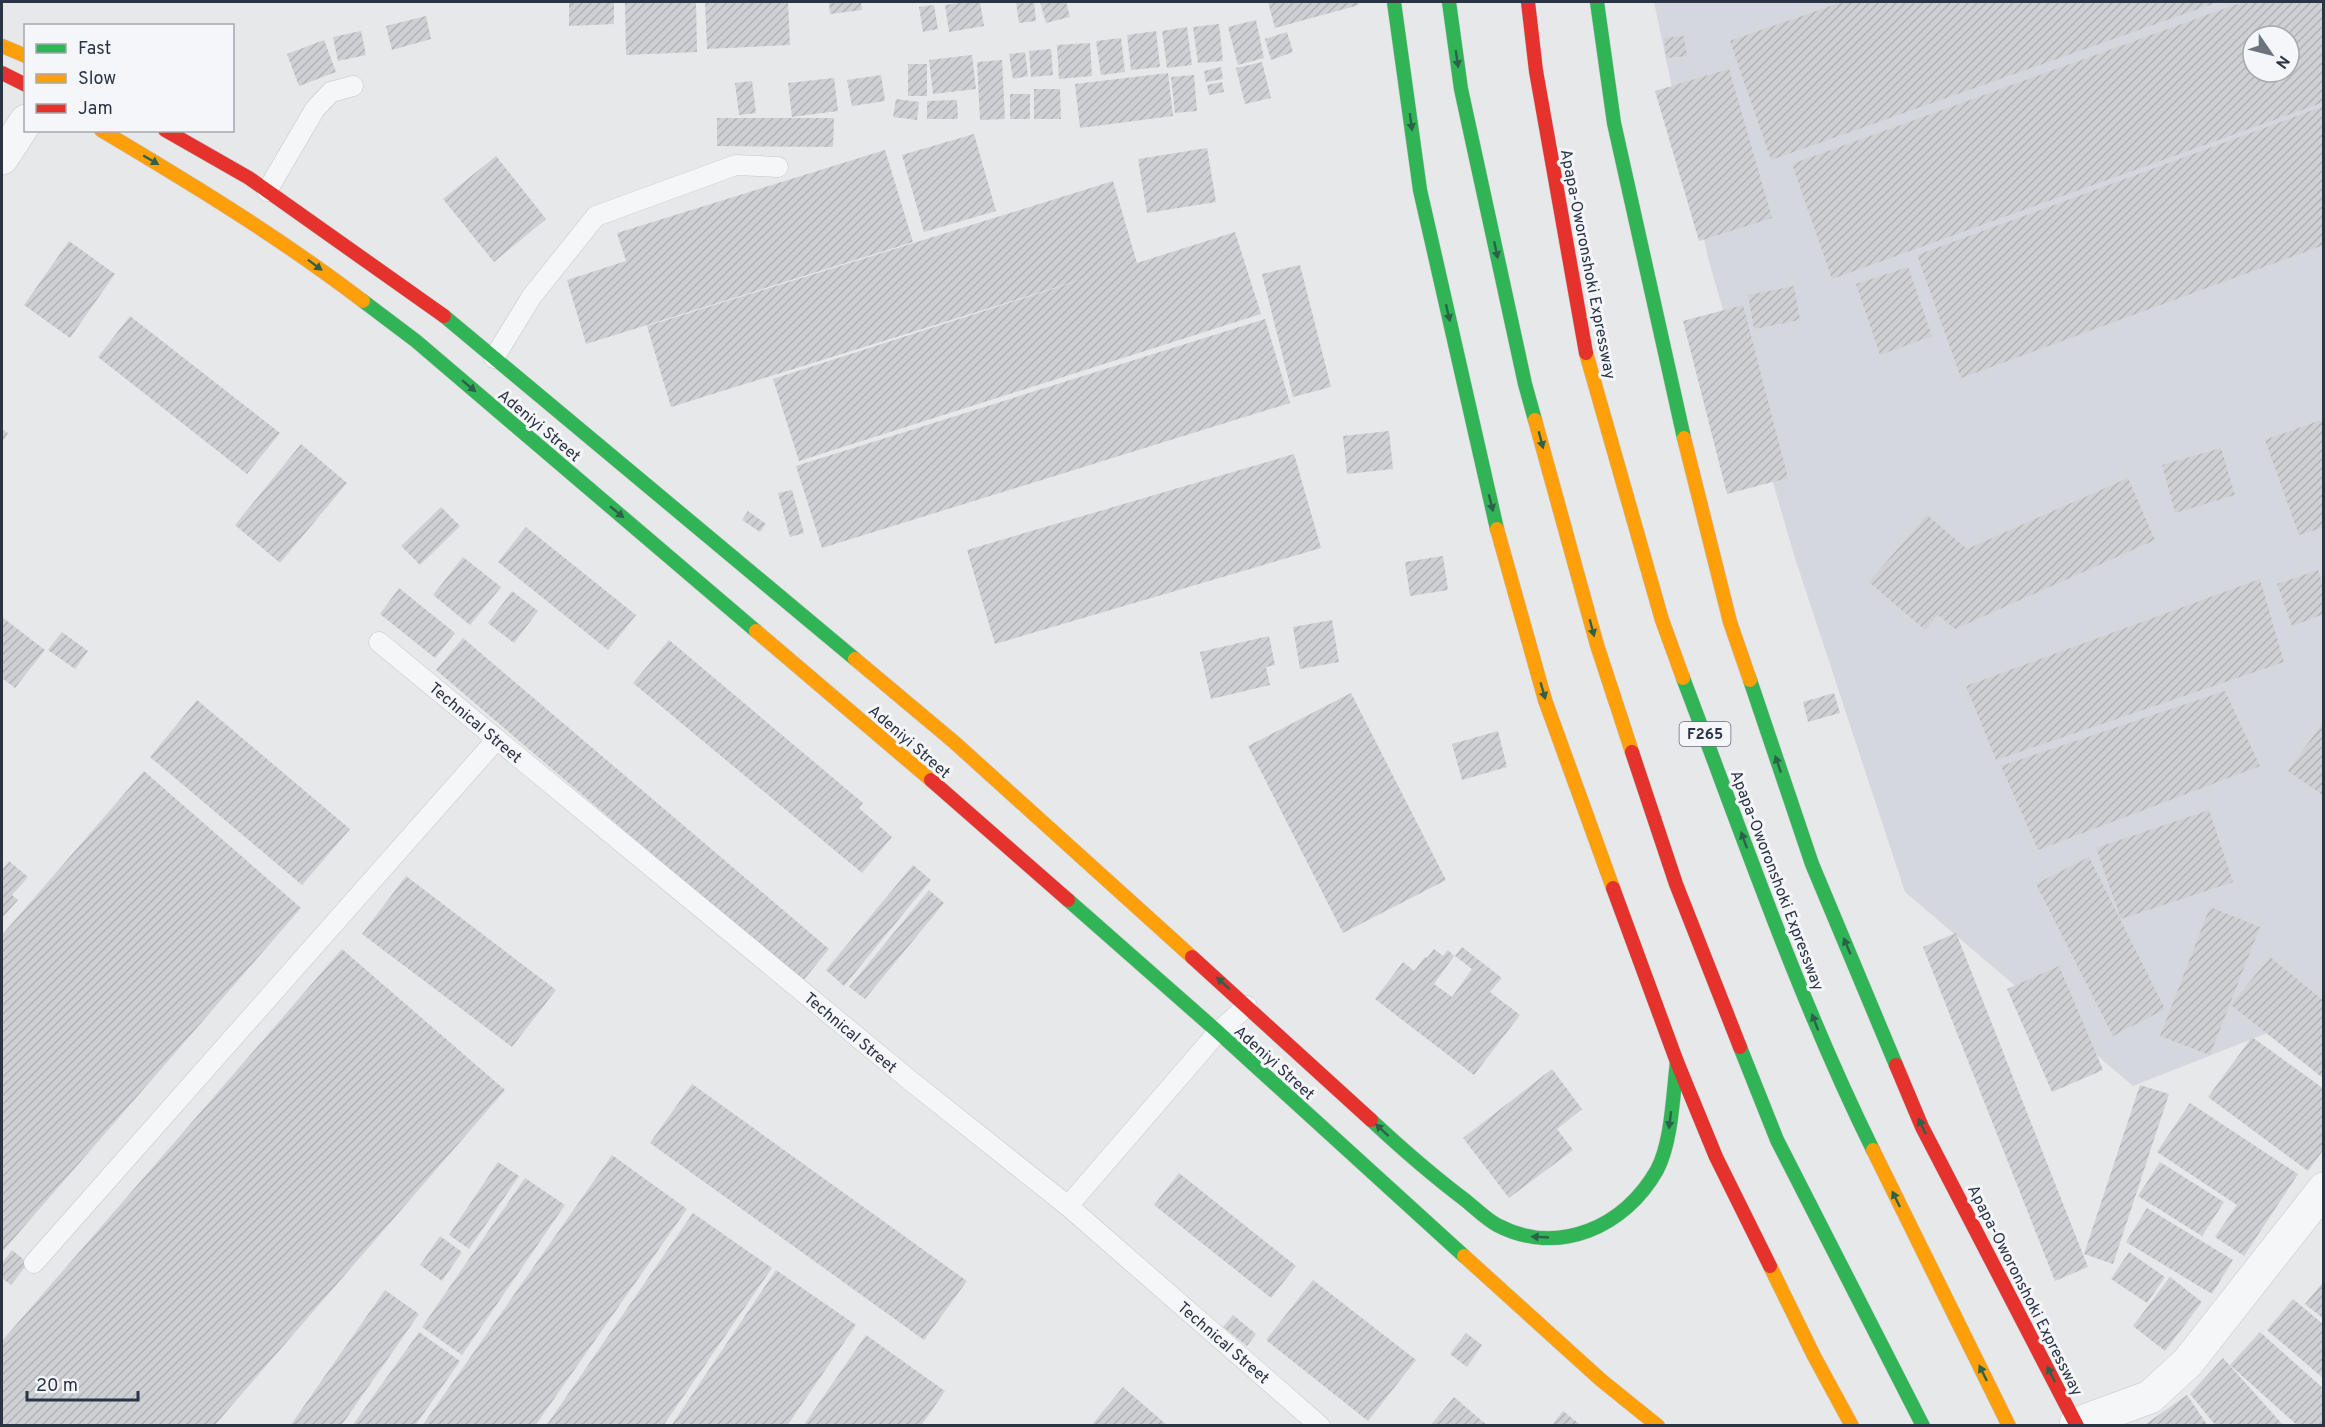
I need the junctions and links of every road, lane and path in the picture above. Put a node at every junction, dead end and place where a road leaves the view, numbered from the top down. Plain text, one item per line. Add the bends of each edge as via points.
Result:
1 (1394, 2) edge
2 (1449, 2) edge
3 (1528, 2) edge
4 (1597, 2) edge
5 (2, 46) edge
6 (24, 55) edge
7 (2, 73) edge
8 (24, 84) edge
9 (353, 86) dead end
10 (24, 125) edge
11 (104, 132) edge
12 (168, 132) edge
13 (2, 158) edge
14 (778, 167) dead end
15 (267, 191) junction
16 (494, 358) junction
17 (379, 642) dead end
18 (497, 739) junction
19 (1248, 1006) junction
20 (1218, 1032) junction
21 (1677, 1062) junction
22 (2324, 1189) edge
23 (1068, 1206) junction
24 (34, 1263) dead end
25 (2077, 1424) edge
26 (1320, 1425) edge
27 (1658, 1425) edge
28 (1852, 1425) edge
29 (1923, 1425) edge
30 (2010, 1425) edge

1 -> 21 main road via 1420,190 1491,506 1545,700
2 -> 29 main road via 1461,89 1525,384 1597,645 1676,884 1777,1140
30 -> 3 main road, Apapa-Oworonshoki Expressway / F265 via 1837,1078 1662,620 1587,356 1536,71
25 -> 4 main road, Apapa-Oworonshoki Expressway via 1922,1127 1812,864 1730,622 1672,392 1619,146
5 - 6 main road
7 - 8 main road
9 - 15 lane via 331,92 315,109
10 - 13 street
11 -> 20 main road, Adeniyi Street via 304,256 416,341 934,783
12 - 15 main road, Adeniyi Street
14 - 16 lane via 736,165 596,216 532,296
15 - 16 main road, Adeniyi Street via 443,315
19 -> 16 main road, Adeniyi Street via 954,742
17 - 18 lane, Technical Street
18 - 23 lane, Technical Street
18 - 24 lane
19 - 20 lane
21 -> 19 main road, Adeniyi Street via 1668,1134 1660,1160 1635,1198 1618,1216 1589,1231 1566,1238 1531,1237 1497,1225 1423,1168
20 - 23 lane
20 - 27 main road, Adeniyi Street via 1601,1380
21 - 28 main road via 1716,1157
22 - 25 street via 2188,1362 2150,1397
23 - 26 lane, Technical Street

